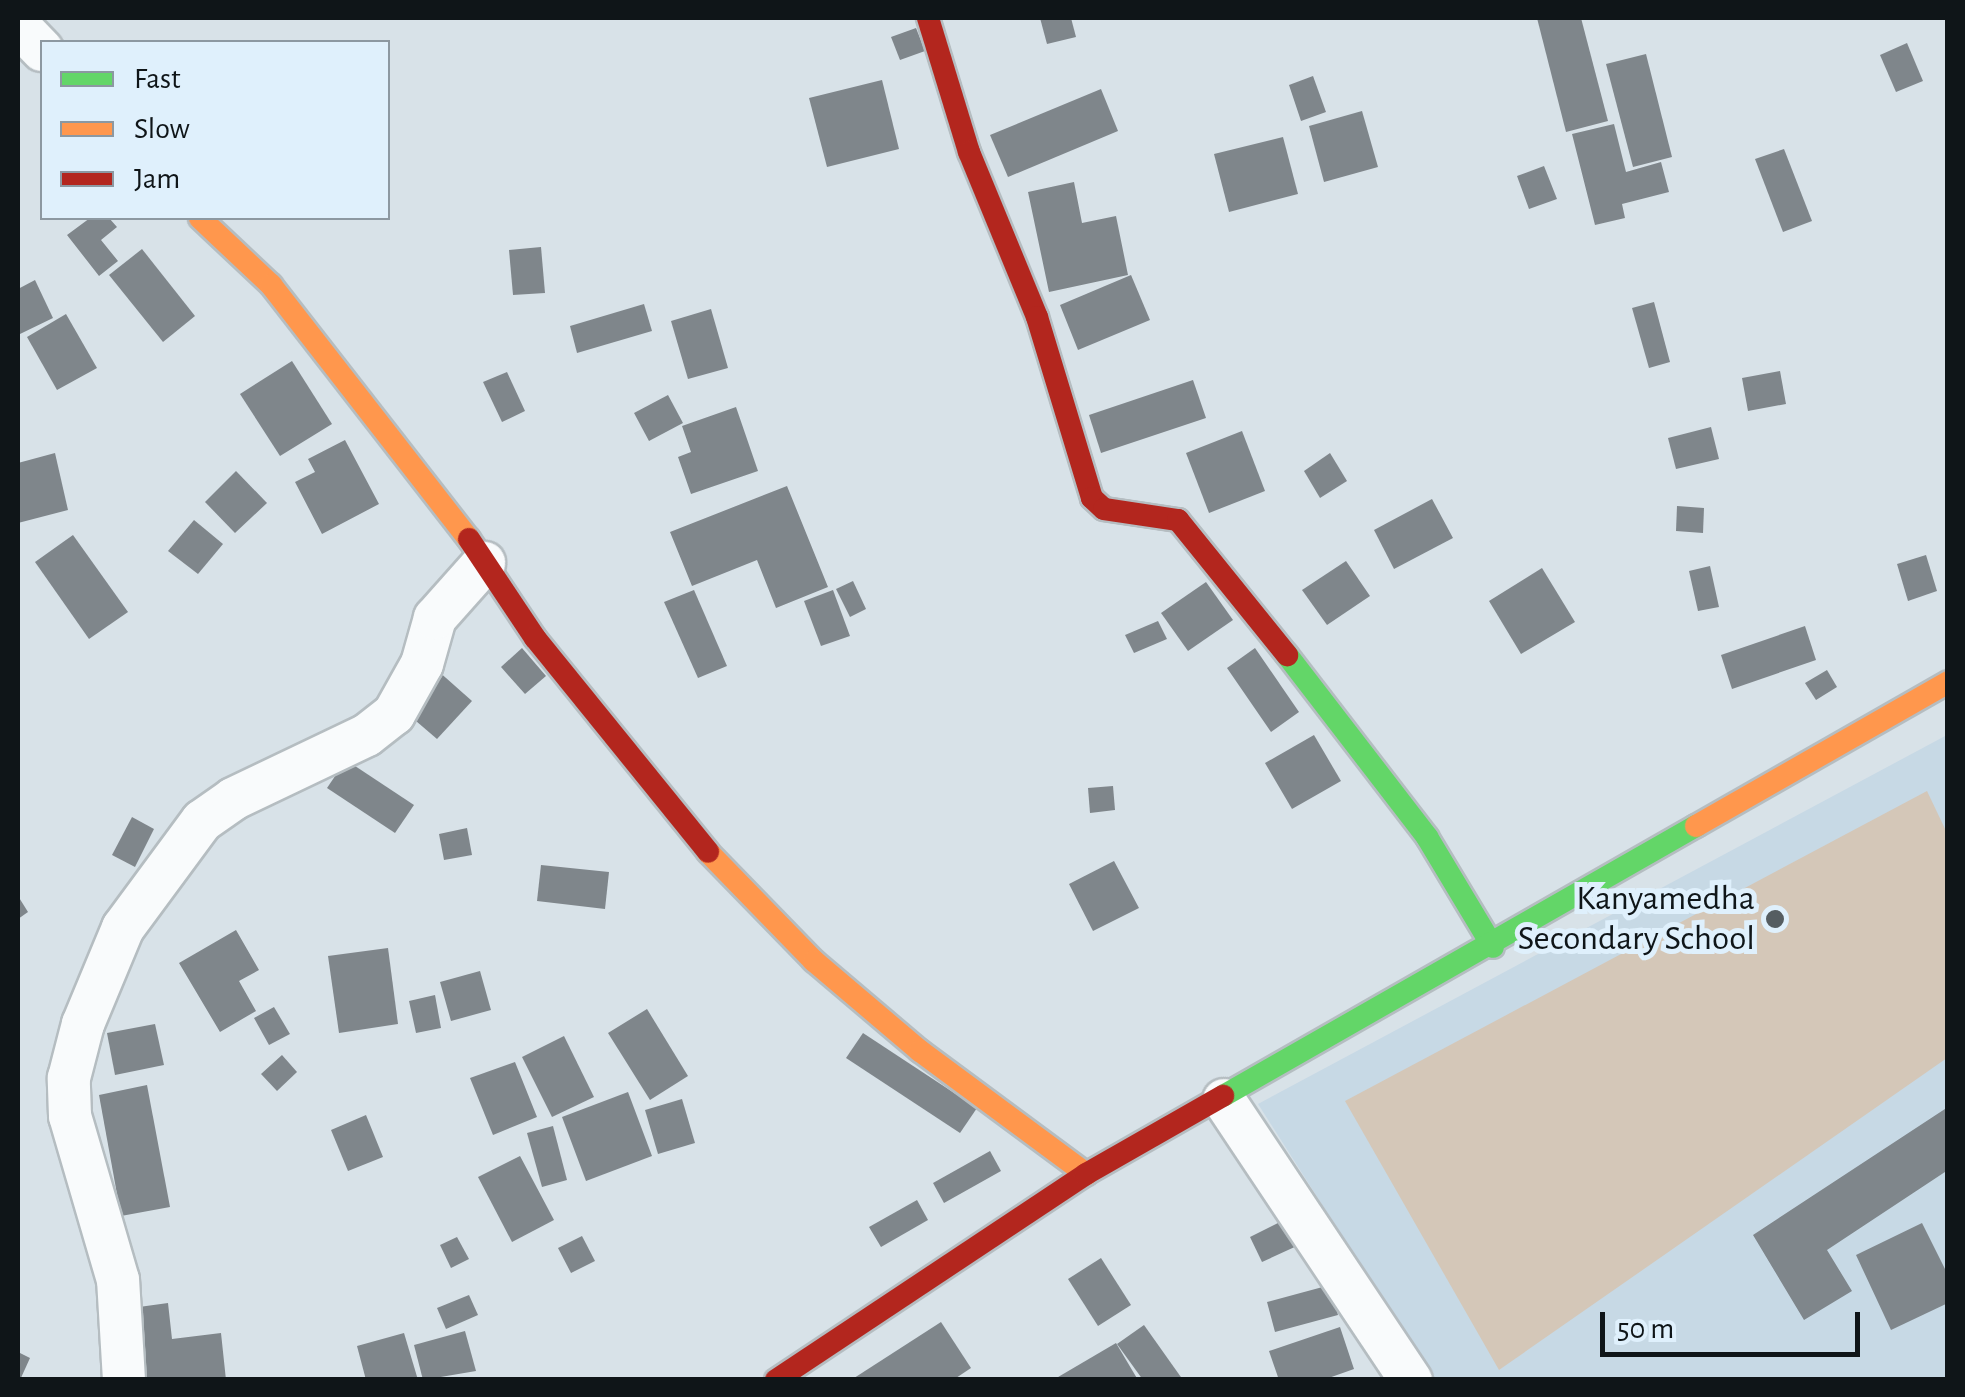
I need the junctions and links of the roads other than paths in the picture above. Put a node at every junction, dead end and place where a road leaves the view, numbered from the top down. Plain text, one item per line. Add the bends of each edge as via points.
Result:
1 (928, 18) edge
2 (18, 26) edge
3 (40, 48) edge
4 (202, 220) edge
5 (484, 562) junction
6 (1948, 682) edge
7 (1493, 947) junction
8 (1224, 1100) junction
9 (1086, 1174) junction
10 (803, 1373) edge
11 (124, 1380) edge
12 (1411, 1380) edge

1 - 7 street via 969,152 1037,317 1092,498 1104,509 1178,520 1194,533 1427,837
2 - 3 street
4 - 5 street via 270,285
5 - 9 street via 535,638 727,872 814,961 920,1051
5 - 11 street via 435,618 422,664 394,714 367,735 202,820 123,928 83,1024 69,1078 70,1116 120,1291
6 - 7 street
7 - 8 street
8 - 9 street
8 - 12 street
9 - 10 street

